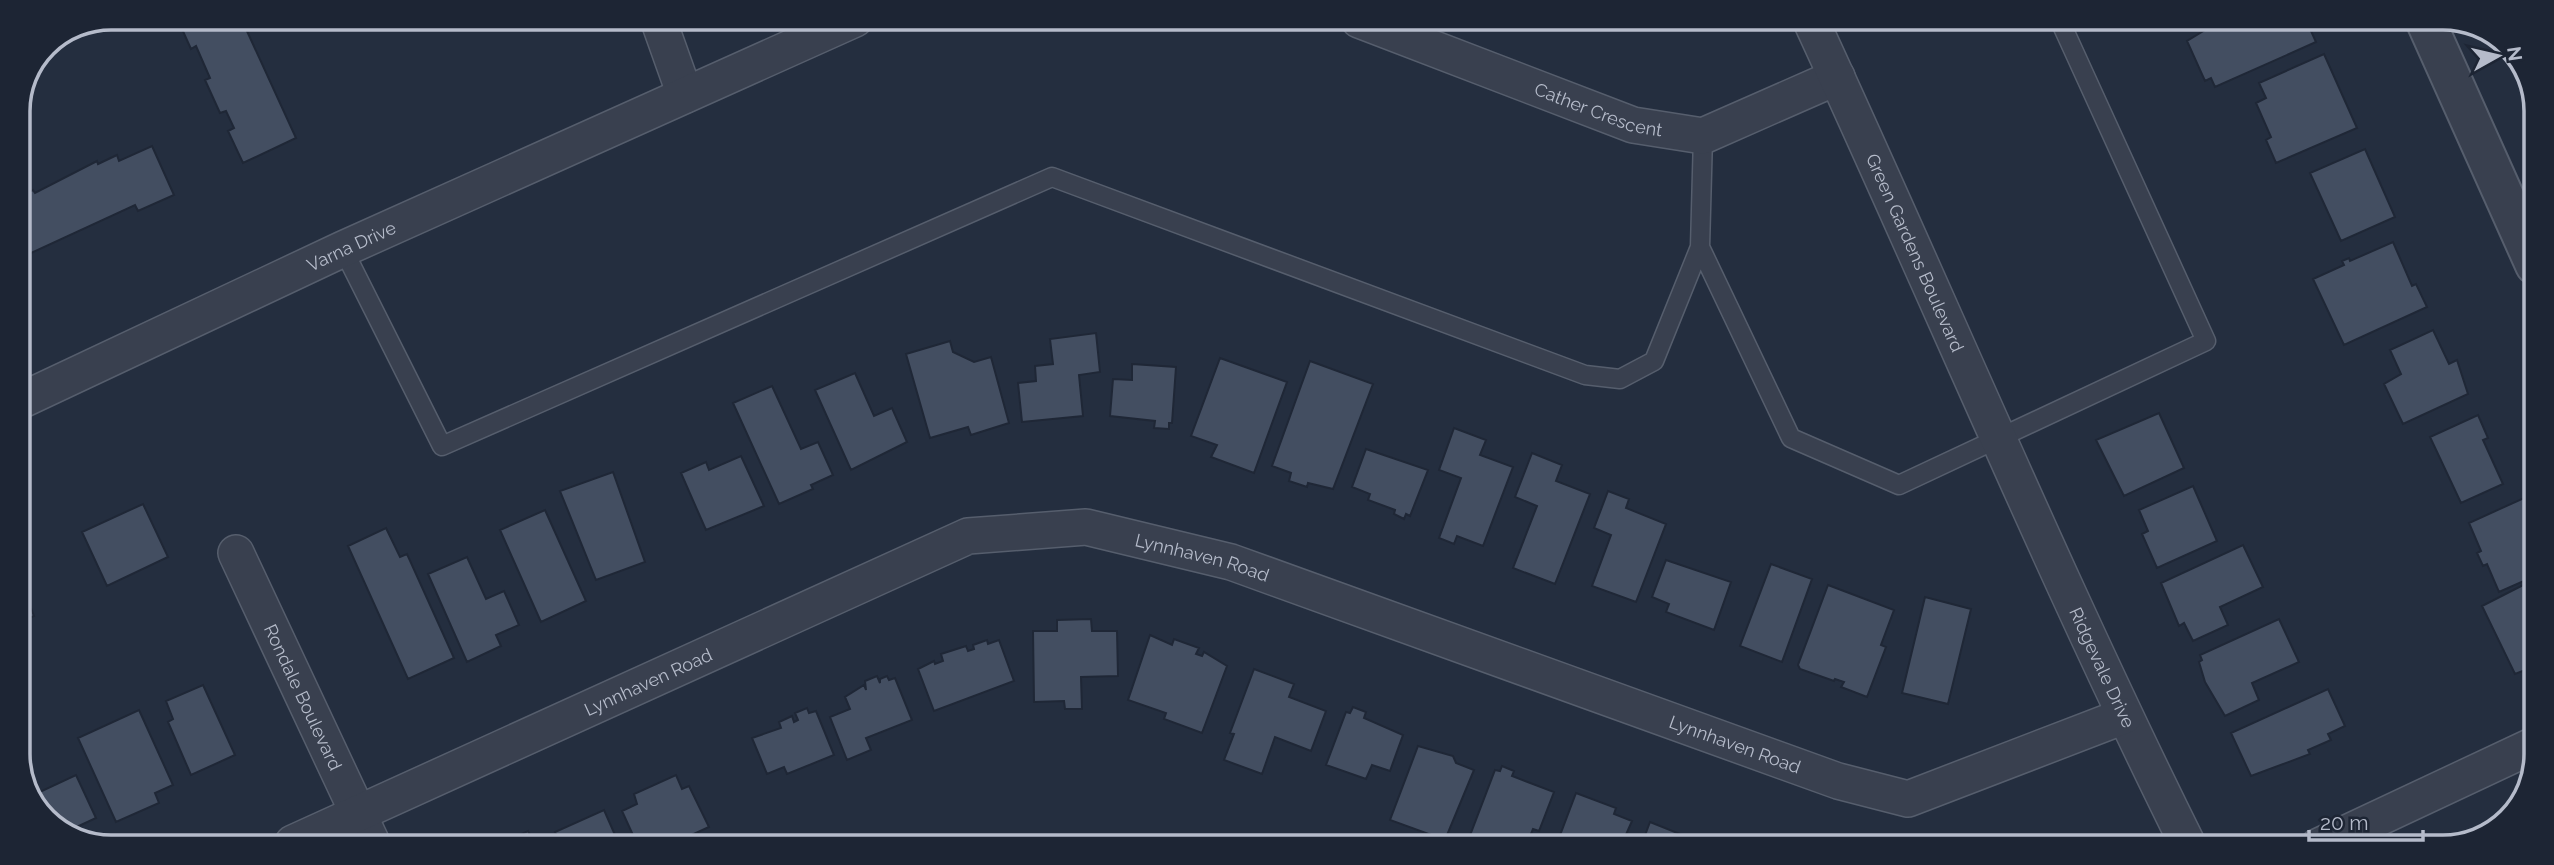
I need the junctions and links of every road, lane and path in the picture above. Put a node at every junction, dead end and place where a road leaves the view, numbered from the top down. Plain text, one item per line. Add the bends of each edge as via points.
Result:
1 (662, 30) edge
2 (830, 30) edge
3 (1385, 30) edge
4 (1815, 30) edge
5 (2064, 30) edge
6 (2430, 30) edge
7 (1837, 77) junction
8 (685, 95) junction
9 (1703, 136) junction
10 (2524, 240) edge
11 (1700, 247) junction
12 (343, 248) junction
13 (30, 396) edge
14 (1998, 441) junction
15 (2018, 486) joint
16 (236, 552) dead end
17 (2124, 716) junction
18 (2524, 750) edge
19 (365, 829) edge
20 (334, 835) edge
21 (2183, 835) edge
22 (2343, 835) edge

1 - 8 street
2 - 8 street, Varna Drive
3 - 9 street, Cather Crescent via 1633,125
4 - 7 street, Green Gardens Boulevard
5 - 14 lane via 2206,341
6 - 10 street
7 - 9 street
7 - 14 street, Green Gardens Boulevard
8 - 12 street, Varna Drive
9 - 11 lane
11 - 12 lane via 1654,361 1620,379 1608,378 1585,375 1052,177 442,446
11 - 14 lane via 1791,438 1899,485
12 - 13 street, Varna Drive
14 - 15 street, Green Gardens Boulevard
15 - 17 street, Ridgevale Drive
16 - 19 street, Rondale Boulevard
17 - 19 street, Lynnhaven Road via 1908,799 1838,781 1231,562 1086,527 968,536
17 - 21 street, Ridgevale Drive
18 - 22 street
19 - 20 street, Lynnhaven Road

